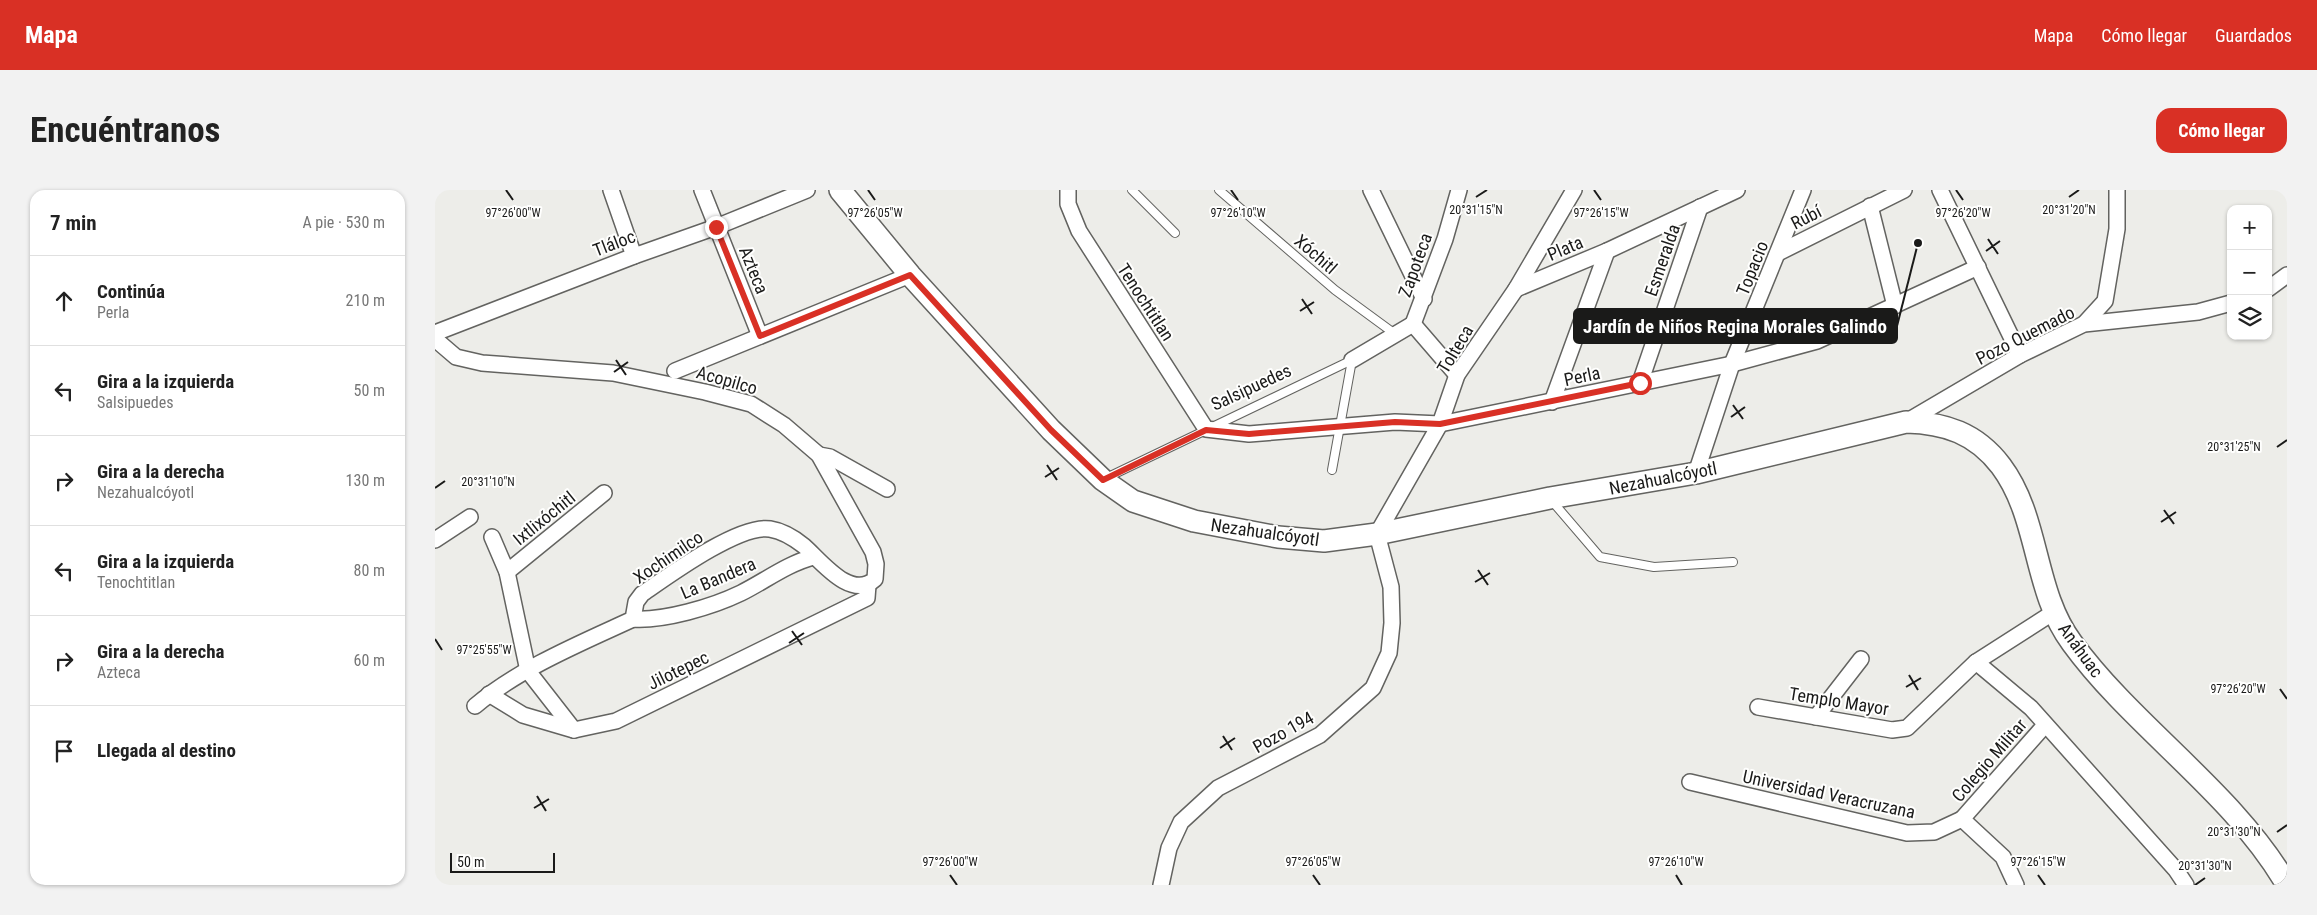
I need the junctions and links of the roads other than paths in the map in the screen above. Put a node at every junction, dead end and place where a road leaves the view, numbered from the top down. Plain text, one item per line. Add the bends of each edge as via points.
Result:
1 (611, 190) edge
2 (702, 190) edge
3 (807, 190) edge
4 (840, 190) edge
5 (1068, 190) edge
6 (1132, 190) edge
7 (1219, 190) edge
8 (1371, 190) edge
9 (1459, 190) edge
10 (1574, 190) edge
11 (1737, 190) edge
12 (1803, 190) edge
13 (1904, 190) edge
14 (1940, 190) edge
15 (2117, 190) edge
16 (1870, 206) junction
17 (1700, 207) junction
18 (716, 227) junction
19 (1175, 232) dead end
20 (1607, 251) junction
21 (1779, 252) junction
22 (634, 256) junction
23 (1978, 267) junction
24 (910, 275) junction
25 (2287, 275) edge
26 (2272, 286) edge
27 (1516, 289) junction
28 (1424, 299) junction
29 (2227, 304) edge
30 (1895, 306) junction
31 (1413, 324) junction
32 (2084, 324) junction
33 (435, 333) edge
34 (1397, 335) junction
35 (760, 336) junction
36 (435, 339) edge
37 (2020, 355) junction
38 (1352, 360) junction
39 (1732, 364) junction
40 (675, 371) dead end
41 (1457, 375) junction
42 (1640, 383) junction
43 (1552, 402) junction
44 (1905, 422) junction
45 (1440, 424) junction
46 (1341, 428) junction
47 (1206, 430) junction
48 (819, 455) junction
49 (1332, 470) dead end
50 (1696, 473) junction
51 (1103, 480) junction
52 (887, 489) dead end
53 (604, 493) dead end
54 (1550, 498) junction
55 (470, 517) dead end
56 (437, 534) edge
57 (1377, 534) junction
58 (492, 537) dead end
59 (813, 557) junction
60 (1733, 562) dead end
61 (507, 572) junction
62 (869, 585) junction
63 (2054, 612) junction
64 (633, 619) junction
65 (1861, 659) dead end
66 (1976, 662) junction
67 (528, 671) junction
68 (489, 694) junction
69 (475, 706) dead end
70 (1758, 707) dead end
71 (1816, 717) junction
72 (2045, 725) junction
73 (574, 730) junction
74 (1690, 782) dead end
75 (1962, 819) junction
76 (1161, 885) edge
77 (2015, 885) edge
78 (2187, 885) edge
79 (2287, 885) edge

1 - 22 street
2 - 18 street, Azteca
3 - 18 street, Tláloc
4 - 24 main road, Nezahualcóyotl
5 - 47 street, Tenochtitlan via 1068,204 1079,231
6 - 19 lane
7 - 34 lane, Xóchitl via 1335,290
8 - 28 street
9 - 28 street, Zapoteca
10 - 27 street, Tolteca
11 - 17 street, Plata
12 - 21 street, Topacio
13 - 16 street, Rubí
14 - 23 street
15 - 32 street via 2117,229 2105,301
16 - 21 street, Rubí
16 - 30 street
17 - 20 street, Plata
17 - 42 street, Esmeralda
18 - 22 street, Tláloc
18 - 35 street, Azteca
20 - 27 street, Plata
20 - 43 street
21 - 39 street, Topacio
22 - 33 street, Tláloc
23 - 30 street, Perla
23 - 37 street
24 - 35 street
24 - 51 main road, Nezahualcóyotl via 1051,430
25 - 26 street
27 - 41 street, Tolteca
28 - 31 street, Zapoteca
29 - 32 street, Pozo Quemado via 2198,312
30 - 39 street, Perla via 1817,341
31 - 34 street, Salsipuedes
31 - 41 street
32 - 37 street, Pozo Quemado
34 - 38 street, Salsipuedes
35 - 40 street
36 - 48 street, Acopilco via 456,357 482,363 613,373 751,404 784,425
37 - 44 street, Pozo Quemado
38 - 46 lane
38 - 47 lane, Salsipuedes
39 - 42 street, Perla
39 - 50 street, Topacio
41 - 45 street, Tolteca
42 - 43 street, Perla
43 - 45 street, Perla
44 - 50 main road, Nezahualcóyotl
44 - 63 main road, Anáhuac via 1925,422 1954,429 1980,442 2001,465 2020,496
45 - 46 street, Perla via 1395,422
45 - 57 street, Tolteca
46 - 47 street, Perla via 1249,434
46 - 49 lane
47 - 51 lane, Salsipuedes
48 - 52 street via 830,457
48 - 62 street, Acopilco via 873,552 875,579
50 - 54 main road, Nezahualcóyotl
51 - 57 main road, Nezahualcóyotl via 1133,501 1194,521 1278,537 1324,541
53 - 61 street, Ixtlixóchitl
54 - 57 main road, Nezahualcóyotl
54 - 60 lane via 1600,557 1654,567
55 - 56 street
57 - 76 street, Pozo 194 via 1391,587 1392,623 1389,653 1373,688 1320,735 1218,788 1181,822 1169,848
58 - 61 street
59 - 62 street via 842,579 857,586
59 - 64 street, La Bandera via 800,560 730,597 678,614
59 - 64 street, Xochimilco via 786,533 768,528 749,532 713,547 642,594 636,602
61 - 67 street
62 - 73 street, Jilotepec via 867,598 616,721
63 - 66 street, Templo Mayor
63 - 79 main road, Anáhuac via 2070,641 2094,670 2234,814
64 - 67 street
65 - 71 street
66 - 71 street, Templo Mayor via 1907,728 1891,730
66 - 72 street via 2013,692
67 - 68 street
67 - 73 street
68 - 69 street
68 - 73 street, Jilotepec via 523,715
70 - 71 street, Templo Mayor
72 - 75 street, Colegio Militar
72 - 78 street
74 - 75 street, Universidad Veracruzana via 1907,833 1934,832
75 - 77 street via 2003,857

